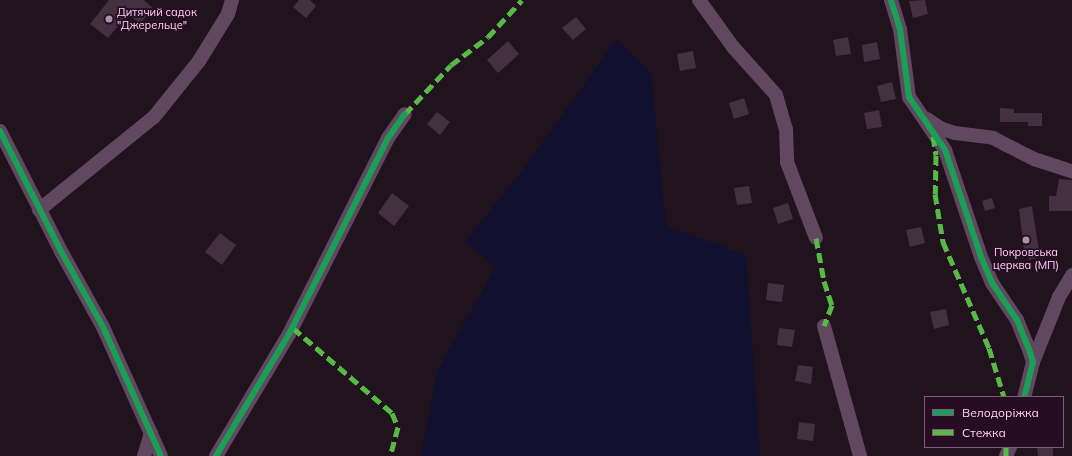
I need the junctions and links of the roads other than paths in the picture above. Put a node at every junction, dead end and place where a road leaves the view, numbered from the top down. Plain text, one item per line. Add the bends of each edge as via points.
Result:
1 (232, 0) edge
2 (699, 0) edge
3 (890, 0) edge
4 (405, 114) dead end
5 (925, 118) junction
6 (0, 132) edge
7 (7, 160) edge
8 (1072, 171) edge
9 (39, 210) junction
10 (816, 238) dead end
11 (1072, 275) edge
12 (824, 326) dead end
13 (1033, 362) junction
14 (1024, 396) edge
15 (150, 433) junction
16 (144, 456) edge
17 (161, 456) edge
18 (216, 456) edge
19 (860, 456) edge

1 - 9 street via 228,14 198,61 154,117
2 - 10 street via 738,53 776,95 786,129 787,162
3 - 5 street via 900,29 909,97
4 - 18 street via 388,138 289,334
5 - 8 street via 942,129 993,138 1034,159
5 - 13 street via 945,150 992,283 1017,320
6 - 7 street
7 - 9 street
9 - 15 street via 103,326
11 - 13 street via 1059,297
12 - 19 street
13 - 14 street
15 - 16 street
15 - 17 street

